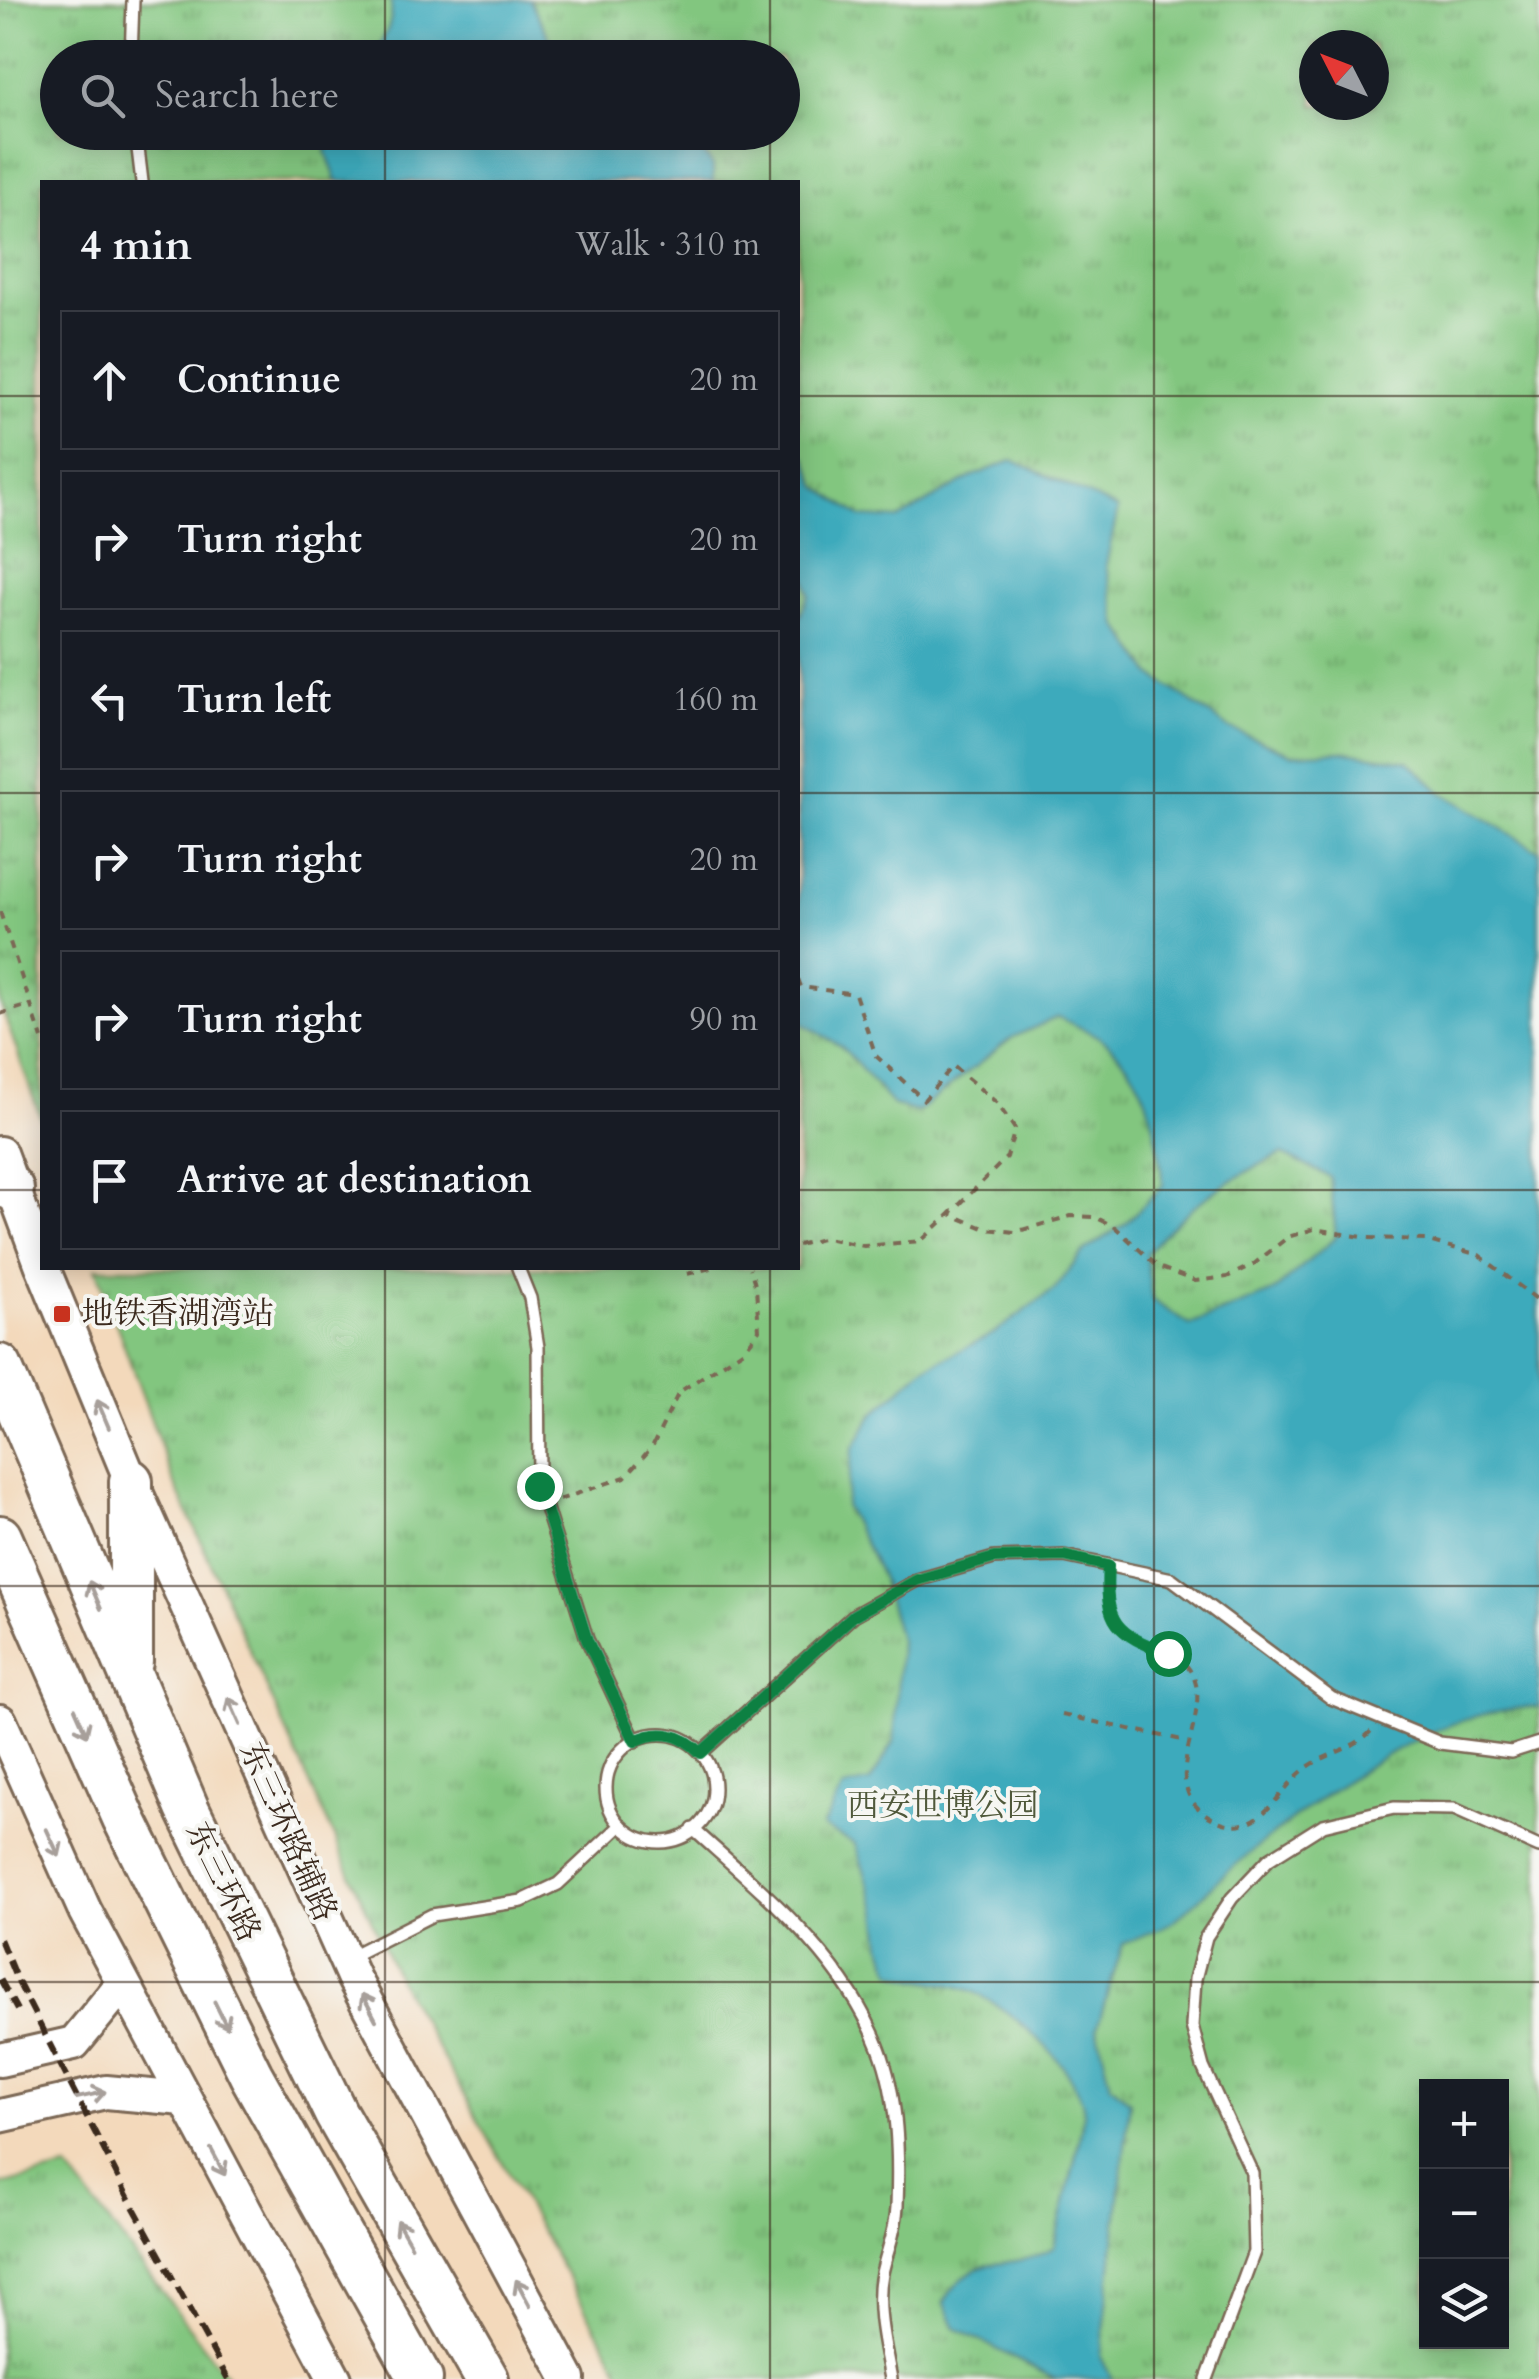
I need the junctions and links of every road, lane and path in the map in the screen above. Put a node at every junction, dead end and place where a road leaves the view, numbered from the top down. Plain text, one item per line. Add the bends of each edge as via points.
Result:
1 (133, 0) edge
2 (132, 40) edge
3 (138, 150) edge
4 (142, 180) edge
5 (0, 912) edge
6 (800, 985) edge
7 (31, 1004) junction
8 (0, 1014) edge
9 (40, 1033) edge
10 (4, 1173) edge
11 (950, 1214) junction
12 (800, 1244) edge
13 (40, 1260) edge
14 (44, 1270) edge
15 (519, 1270) edge
16 (703, 1270) edge
17 (751, 1270) edge
18 (687, 1274) dead end
19 (1539, 1301) edge
20 (0, 1366) edge
21 (132, 1481) junction
22 (545, 1505) junction
23 (4, 1555) edge
24 (1108, 1566) junction
25 (132, 1683) junction
26 (1062, 1715) dead end
27 (1380, 1718) junction
28 (0, 1721) edge
29 (635, 1741) junction
30 (1188, 1741) junction
31 (1539, 1744) edge
32 (701, 1753) junction
33 (621, 1825) junction
34 (694, 1830) junction
35 (1539, 1847) edge
36 (345, 1959) junction
37 (123, 1983) junction
38 (0, 2060) edge
39 (184, 2098) junction
40 (0, 2116) edge
41 (336, 2379) edge
42 (421, 2379) edge
43 (487, 2379) edge
44 (568, 2379) edge
45 (891, 2379) edge
46 (1207, 2379) edge

1 - 2 lane
3 - 4 lane
5 - 7 path
6 - 11 path via 856,994 876,1056 924,1100 953,1066 1015,1128 1006,1157
7 - 8 path
7 - 9 path
10 - 13 main road, 东三环路辅路
11 - 12 path via 921,1242 864,1246 826,1238
11 - 19 path via 1015,1232 1071,1216 1095,1217 1152,1261 1195,1281 1227,1277 1288,1237 1314,1229 1425,1240 1479,1255
21 -> 14 main road, 东三环路辅路
15 - 22 lane via 538,1347 539,1486
16 - 18 path
17 - 22 path via 759,1330 744,1350 679,1392 652,1448 625,1478
25 -> 20 highway, 东三环路
21 - 25 highway
36 -> 21 main road, 东三环路辅路
22 - 29 lane via 587,1640
23 -> 42 highway, 东三环路 via 251,2075
24 - 27 lane via 1172,1579 1332,1698
24 - 30 path via 1113,1622 1193,1674 1200,1700
24 - 32 lane via 1064,1556 994,1558 917,1580 854,1615
43 -> 25 highway, 东三环路 via 336,2114
26 - 30 path
27 - 30 path via 1360,1744 1323,1755 1270,1810 1242,1824 1208,1816 1189,1795
27 - 31 lane via 1440,1743 1511,1752
28 -> 37 main road
29 - 32 lane via 677,1736
29 - 33 lane via 614,1759 608,1775 606,1793
32 - 34 lane via 714,1792
33 - 34 lane via 652,1841 669,1842
33 - 36 lane via 558,1884 522,1901 432,1915
34 - 45 lane via 822,1952 880,2048 896,2132 896,2229 881,2276
35 - 46 lane via 1454,1809 1394,1808 1323,1825 1270,1859 1206,1937 1192,2026 1202,2067 1252,2173 1254,2252
44 -> 36 main road, 东三环路辅路
37 - 38 main road via 74,2043
37 - 39 main road
40 -> 39 main road via 106,2092
39 -> 41 main road

